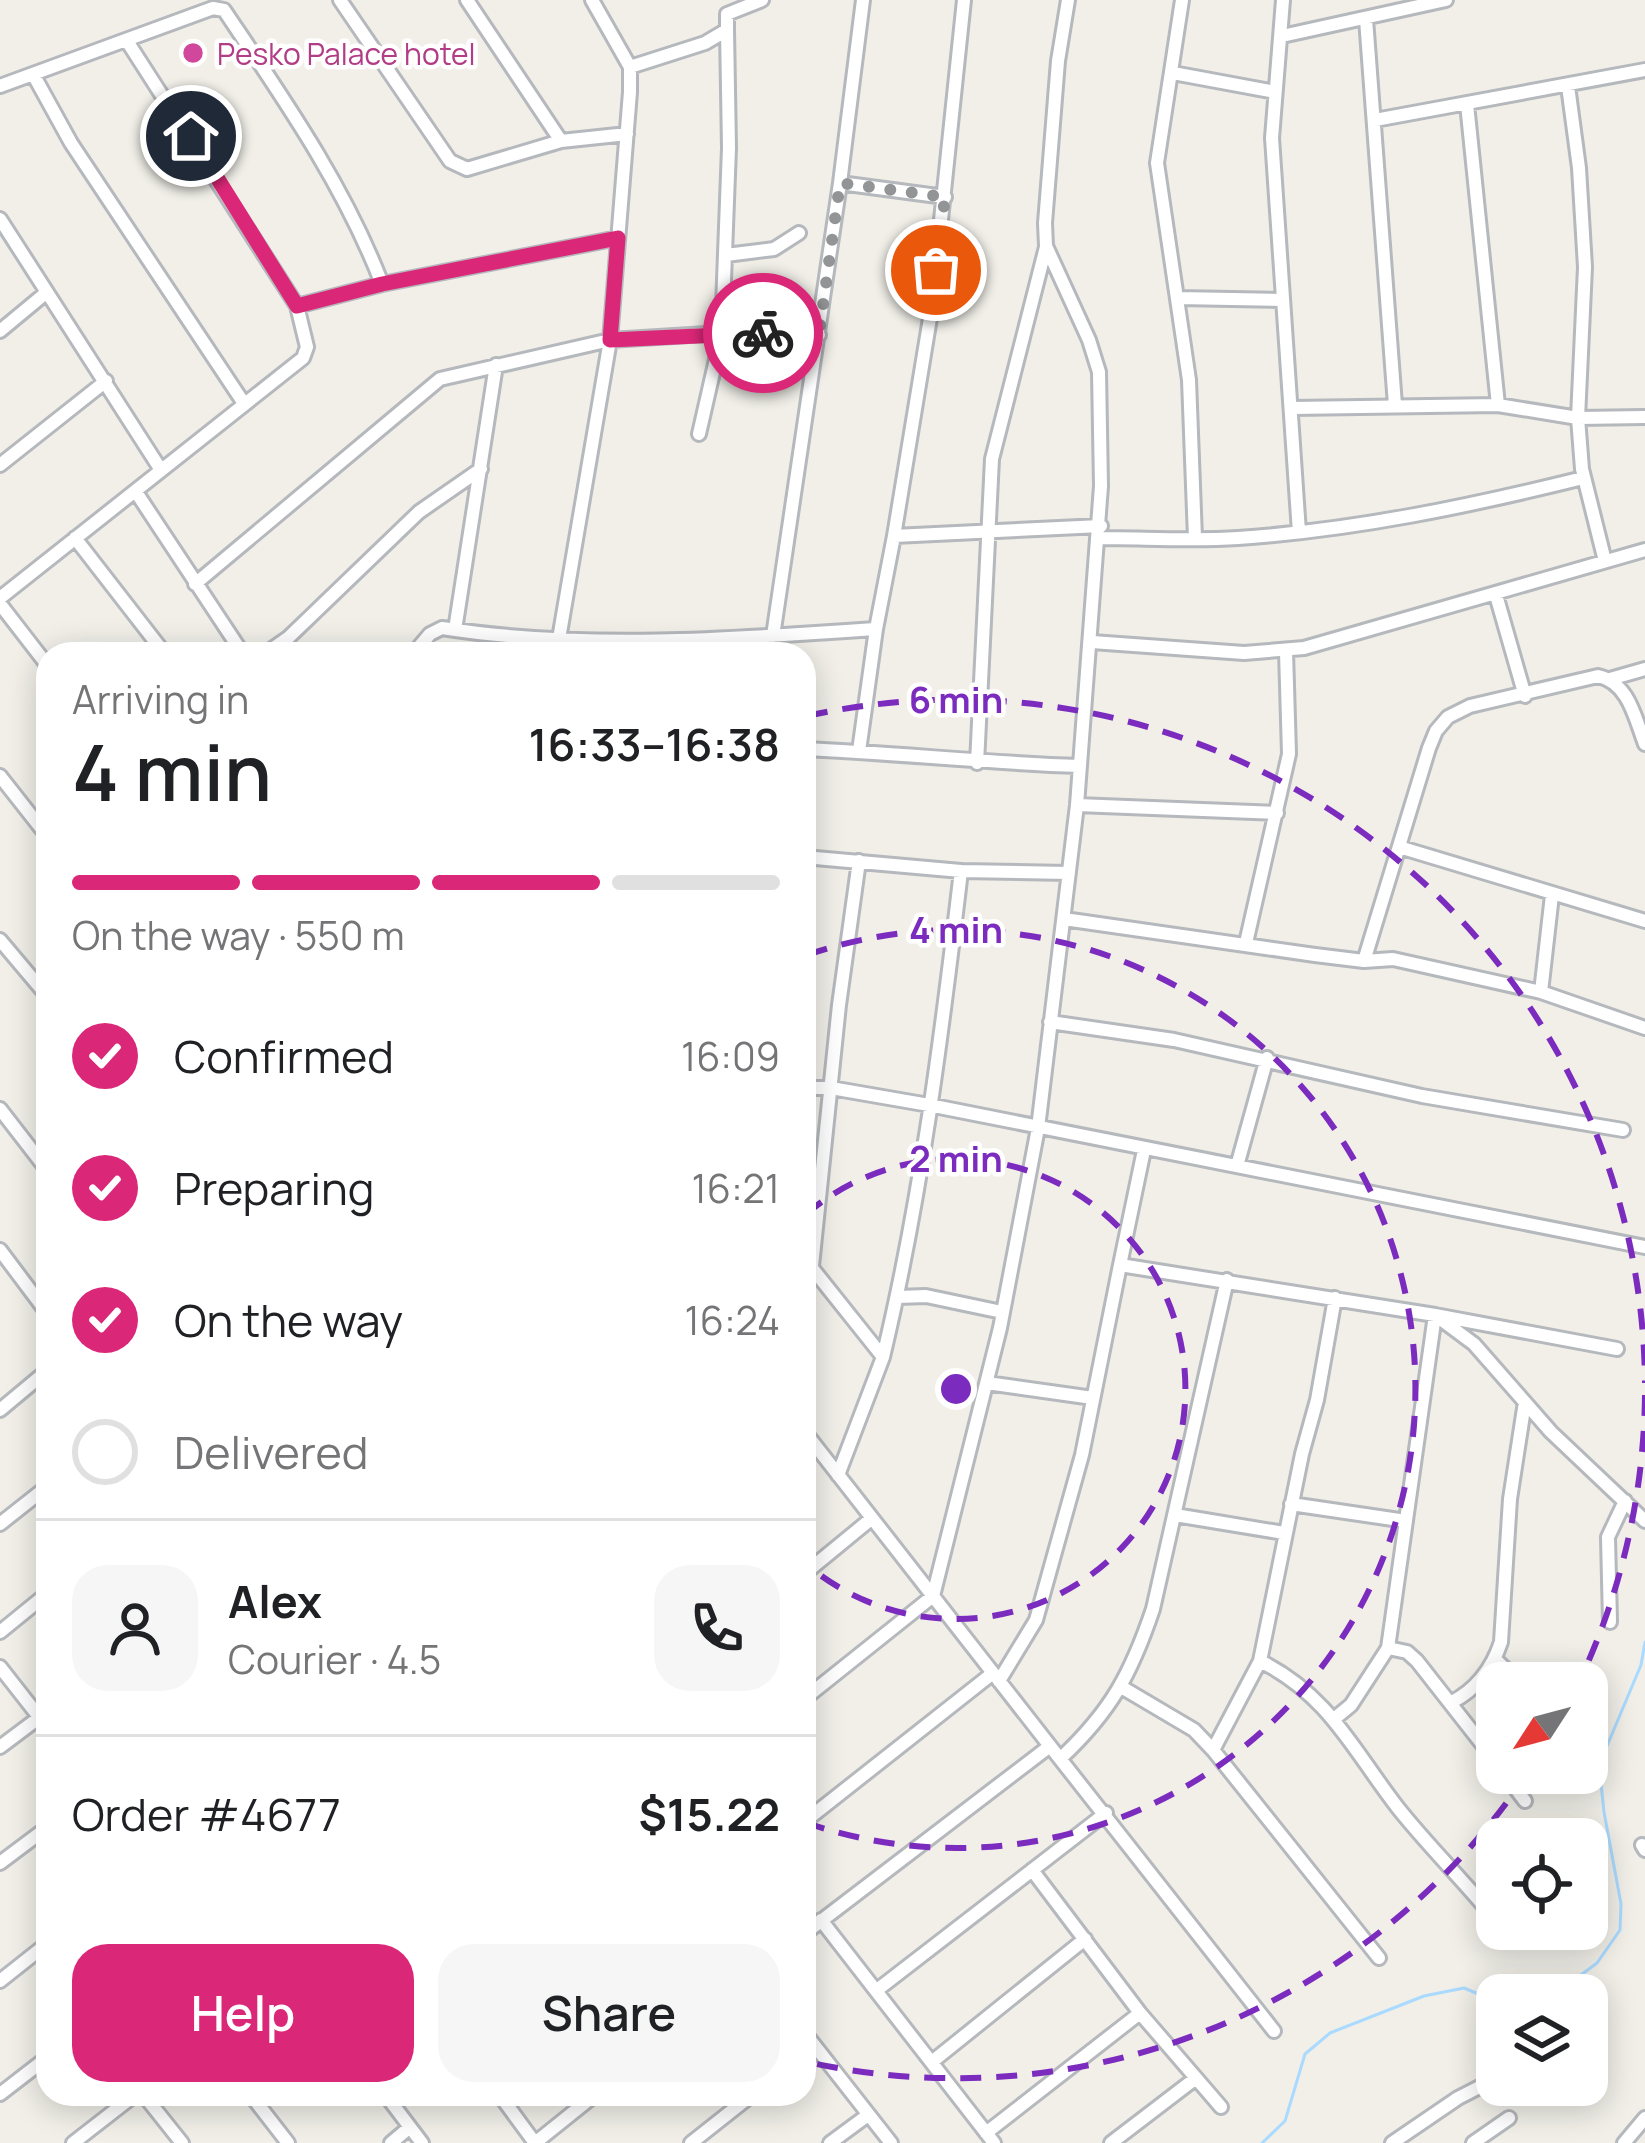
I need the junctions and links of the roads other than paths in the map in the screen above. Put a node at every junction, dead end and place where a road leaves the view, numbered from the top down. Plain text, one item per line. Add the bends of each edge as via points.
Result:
1 (340, 0) edge
2 (466, 0) edge
3 (592, 0) edge
4 (718, 0) edge
5 (762, 0) edge
6 (863, 0) edge
7 (964, 0) edge
8 (1068, 0) edge
9 (1182, 0) edge
10 (1283, 0) edge
11 (1446, 0) edge
12 (728, 14) junction
13 (1366, 19) junction
14 (727, 30) junction
15 (1282, 36) junction
16 (127, 41) junction
17 (630, 67) junction
18 (1645, 70) edge
19 (33, 74) junction
20 (1173, 74) junction
21 (0, 86) edge
22 (1568, 86) junction
23 (1275, 92) junction
24 (1466, 104) junction
25 (1375, 120) junction
26 (627, 134) junction
27 (561, 141) junction
28 (840, 183) junction
29 (945, 197) junction
30 (0, 219) edge
31 (800, 233) dead end
32 (618, 238) junction
33 (1046, 246) junction
34 (726, 255) junction
35 (382, 284) junction
36 (47, 292) junction
37 (1178, 298) junction
38 (1282, 300) junction
39 (297, 306) junction
40 (0, 331) edge
41 (722, 333) junction
42 (819, 334) junction
43 (610, 340) junction
44 (496, 365) junction
45 (106, 381) junction
46 (243, 402) junction
47 (1395, 405) junction
48 (1498, 405) junction
49 (1292, 408) junction
50 (1645, 417) edge
51 (1578, 418) junction
52 (699, 434) dead end
53 (0, 464) edge
54 (481, 469) junction
55 (161, 470) junction
56 (1583, 478) junction
57 (136, 492) junction
58 (988, 532) junction
59 (1100, 532) junction
60 (1299, 532) junction
61 (894, 536) junction
62 (75, 538) junction
63 (1195, 538) junction
64 (1645, 550) edge
65 (1605, 560) junction
66 (195, 584) junction
67 (1496, 596) junction
68 (0, 601) edge
69 (876, 629) junction
70 (455, 630) junction
71 (773, 636) junction
72 (551, 639) junction
73 (156, 642) edge
74 (235, 642) edge
75 (282, 642) edge
76 (423, 642) edge
77 (549, 642) edge
78 (1092, 642) junction
79 (36, 650) edge
80 (1286, 650) junction
81 (1645, 669) edge
82 (1610, 679) junction
83 (1525, 696) junction
84 (1645, 744) edge
85 (816, 749) edge
86 (859, 751) junction
87 (977, 763) junction
88 (1079, 766) junction
89 (0, 776) edge
90 (1077, 806) junction
91 (1277, 813) junction
92 (36, 822) edge
93 (1399, 847) junction
94 (816, 858) edge
95 (859, 861) junction
96 (961, 871) junction
97 (1069, 872) junction
98 (1552, 895) junction
99 (1064, 919) junction
100 (1645, 921) edge
101 (0, 940) edge
102 (1246, 943) junction
103 (1364, 961) junction
104 (36, 983) edge
105 (1541, 992) junction
106 (1050, 1022) junction
107 (1645, 1028) edge
108 (1267, 1058) junction
109 (816, 1088) edge
110 (831, 1088) junction
111 (929, 1105) junction
112 (0, 1109) edge
113 (1038, 1128) junction
114 (1623, 1130) dead end
115 (1144, 1150) junction
116 (36, 1156) edge
117 (1237, 1166) junction
118 (816, 1201) edge
119 (1645, 1247) edge
120 (0, 1250) edge
121 (1120, 1264) junction
122 (816, 1272) edge
123 (1226, 1280) junction
124 (898, 1297) junction
125 (36, 1298) edge
126 (1335, 1298) junction
127 (1002, 1312) junction
128 (1436, 1315) junction
129 (1617, 1349) dead end
130 (884, 1357) junction
131 (36, 1380) edge
132 (988, 1383) junction
133 (0, 1390) edge
134 (1094, 1398) junction
135 (1525, 1402) junction
136 (5, 1406) edge
137 (816, 1447) edge
138 (838, 1475) junction
139 (36, 1496) edge
140 (1624, 1501) junction
141 (1291, 1504) junction
142 (1175, 1515) junction
143 (1642, 1517) edge
144 (871, 1519) junction
145 (1406, 1521) junction
146 (0, 1524) edge
147 (1284, 1533) junction
148 (816, 1564) edge
149 (933, 1596) junction
150 (36, 1603) edge
151 (1610, 1622) dead end
152 (0, 1632) edge
153 (1388, 1648) junction
154 (1495, 1659) junction
155 (1260, 1661) junction
156 (1498, 1662) edge
157 (0, 1667) edge
158 (996, 1677) junction
159 (1123, 1688) junction
160 (816, 1689) edge
161 (1451, 1702) junction
162 (36, 1706) edge
163 (1334, 1719) junction
164 (36, 1721) edge
165 (1476, 1735) edge
166 (1050, 1746) junction
167 (0, 1747) edge
168 (1214, 1750) junction
169 (1061, 1759) junction
170 (1520, 1794) edge
171 (1525, 1801) dead end
172 (816, 1813) edge
173 (1106, 1813) junction
174 (36, 1836) edge
175 (0, 1863) edge
176 (1032, 1870) junction
177 (1476, 1897) edge
178 (821, 1920) junction
179 (816, 1924) edge
180 (1085, 1939) junction
181 (36, 1952) edge
182 (1378, 1958) dead end
183 (0, 1981) edge
184 (878, 1990) junction
185 (1140, 2013) junction
186 (1274, 2031) dead end
187 (816, 2057) edge
188 (933, 2061) junction
189 (36, 2066) edge
190 (1196, 2078) junction
191 (1476, 2089) edge
192 (0, 2094) edge
193 (124, 2106) edge
194 (150, 2106) edge
195 (259, 2106) edge
196 (394, 2106) edge
197 (508, 2106) edge
198 (581, 2106) edge
199 (738, 2106) edge
200 (1221, 2107) dead end
201 (868, 2115) junction
202 (1509, 2118) dead end
203 (1645, 2118) edge
204 (410, 2127) junction
205 (990, 2138) edge
206 (73, 2143) edge
207 (182, 2143) edge
208 (288, 2143) edge
209 (391, 2143) edge
210 (422, 2143) edge
211 (535, 2143) edge
212 (691, 2143) edge
213 (830, 2143) edge
214 (891, 2143) edge
215 (1111, 2143) edge
216 (1392, 2143) edge
217 (1473, 2143) edge
218 (1624, 2143) edge

1 - 27 street via 458,166
2 - 27 street
3 - 17 street
4 - 12 street
5 - 12 street
6 - 28 street
7 - 29 street
8 - 33 street
9 - 20 street
10 - 15 street
11 - 13 street
12 - 14 street
13 - 15 street
13 - 25 street
14 - 17 street
14 - 34 street
15 - 23 street
16 - 19 street
16 - 35 street via 224,10 315,147
16 - 39 street
17 - 26 street
18 - 22 street
19 - 21 street
19 - 46 street
20 - 23 street
20 - 37 street via 1157,163
22 - 24 street
22 - 51 street via 1585,267
23 - 38 street
24 - 25 street
24 - 48 street
25 - 47 street
26 - 27 street
26 - 32 street
28 - 29 street
28 - 42 street
29 - 61 street
30 - 36 street
31 - 34 street via 774,249
32 - 35 street
32 - 43 street
33 - 58 street via 992,459
33 - 59 street via 1099,372
34 - 41 street
35 - 39 street
36 - 40 street
36 - 45 street
37 - 38 street
37 - 63 street
38 - 49 street
39 - 46 street via 303,358
41 - 42 street
41 - 43 street
41 - 52 street
42 - 71 street
43 - 44 street
43 - 72 street
44 - 54 street
44 - 66 street via 440,379
45 - 53 street
45 - 55 street
46 - 55 street
47 - 48 street
47 - 49 street
48 - 51 street
49 - 60 street
50 - 51 street
51 - 56 street
54 - 70 street
54 - 75 street via 419,512
55 - 57 street
56 - 60 street via 1469,506
56 - 65 street
57 - 62 street
57 - 66 street
58 - 59 street
58 - 61 street
58 - 87 street
59 - 63 street
59 - 78 street
60 - 63 street
61 - 69 street
62 - 68 street
62 - 73 street
64 - 65 street
65 - 67 street
66 - 74 street
67 - 80 street
67 - 83 street
68 - 79 street
69 - 71 street
69 - 86 street
70 - 72 street
70 - 76 street via 442,628
71 - 72 street
72 - 77 street
78 - 80 street
78 - 88 street
80 - 91 street via 1290,742
81 - 82 street
82 - 83 street
82 - 84 street
83 - 93 street via 1470,706 1436,730
85 - 86 street
86 - 87 street
87 - 88 street
88 - 90 street
89 - 92 street
90 - 91 street
90 - 97 street
91 - 102 street
93 - 98 street
93 - 103 street
94 - 95 street
95 - 96 street
95 - 110 street
96 - 97 street
96 - 111 street
97 - 99 street
98 - 100 street
98 - 105 street
99 - 102 street
99 - 106 street
101 - 104 street
102 - 103 street
103 - 105 street via 1393,959
105 - 107 street
106 - 108 street
106 - 113 street
108 - 114 street via 1423,1096
108 - 117 street
109 - 110 street
110 - 111 street
110 - 118 street
111 - 113 street
111 - 124 street
112 - 116 street
113 - 115 street
113 - 127 street
115 - 117 street
115 - 121 street
117 - 119 street
120 - 125 street
121 - 123 street
121 - 134 street
122 - 130 street
123 - 126 street
123 - 142 street
124 - 127 street
124 - 130 street
126 - 128 street
126 - 141 street
127 - 132 street
128 - 129 street
128 - 135 street via 1474,1343
128 - 145 street
130 - 138 street
131 - 136 street
132 - 134 street
132 - 149 street
133 - 136 street
134 - 158 street via 1036,1620
135 - 140 street
135 - 154 street
137 - 138 street
138 - 144 street
139 - 146 street
140 - 143 street
140 - 151 street via 1609,1537
141 - 145 street
141 - 147 street
142 - 147 street
142 - 159 street via 1154,1609
144 - 148 street
144 - 149 street
145 - 153 street
147 - 155 street
149 - 158 street
149 - 160 street
150 - 152 street
153 - 161 street via 1406,1652
153 - 163 street
154 - 156 street
154 - 161 street via 1476,1687
155 - 163 street via 1303,1685
155 - 168 street
157 - 162 street
158 - 166 street
158 - 172 street
159 - 168 street
159 - 169 street
161 - 165 street
163 - 177 street
164 - 167 street
166 - 169 street
166 - 178 street
168 - 182 street
169 - 173 street
170 - 171 street
173 - 176 street
173 - 186 street
174 - 175 street
176 - 180 street
176 - 184 street
178 - 179 street
178 - 184 street
180 - 185 street
180 - 188 street
181 - 183 street
184 - 188 street
185 - 190 street
185 - 205 street
187 - 201 street
188 - 205 street
189 - 192 street
190 - 200 street
190 - 215 street
191 - 216 street
193 - 206 street
194 - 207 street
195 - 208 street
196 - 204 street
197 - 211 street
198 - 211 street
199 - 212 street
201 - 213 street
201 - 214 street
202 - 217 street
203 - 218 street
204 - 209 street
204 - 210 street

